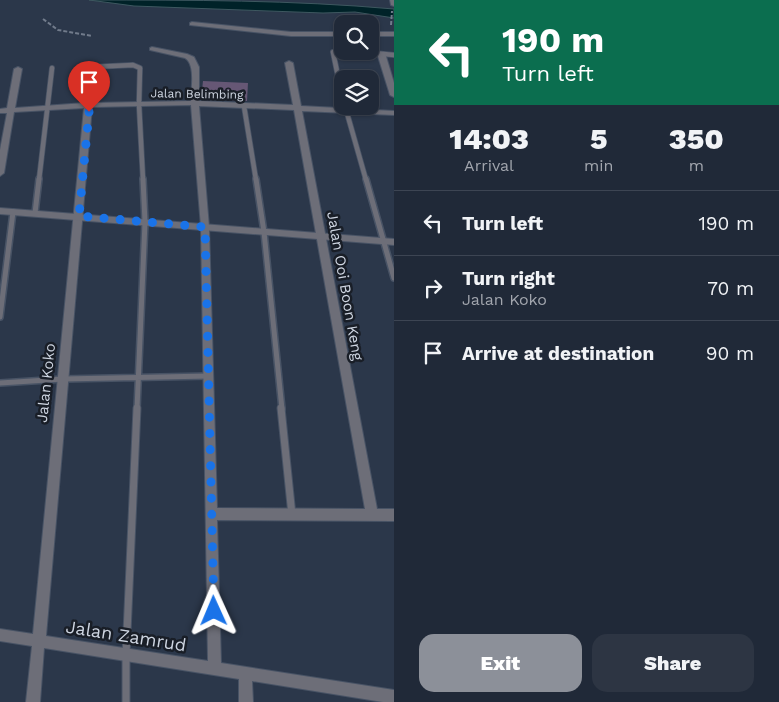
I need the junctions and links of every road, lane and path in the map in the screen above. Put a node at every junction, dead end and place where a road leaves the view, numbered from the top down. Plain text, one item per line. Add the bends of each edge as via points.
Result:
1 (393, 2) edge
2 (43, 19) dead end
3 (192, 24) dead end
4 (392, 32) edge
5 (379, 33) edge
6 (334, 34) edge
7 (92, 36) dead end
8 (152, 49) dead end
9 (381, 53) joint
10 (394, 55) edge
11 (289, 63) dead end
12 (92, 67) joint
13 (18, 68) dead end
14 (52, 68) dead end
15 (394, 95) edge
16 (195, 103) junction
17 (139, 104) junction
18 (89, 105) junction
19 (244, 106) junction
20 (48, 107) junction
21 (334, 108) edge
22 (298, 109) junction
23 (11, 110) junction
24 (0, 111) edge
25 (379, 111) edge
26 (394, 113) edge
27 (347, 115) edge
28 (0, 173) edge
29 (0, 211) edge
30 (13, 212) junction
31 (35, 213) junction
32 (79, 216) junction
33 (144, 222) junction
34 (205, 227) junction
35 (264, 232) junction
36 (321, 237) junction
37 (389, 242) edge
38 (394, 278) edge
39 (0, 317) edge
40 (209, 376) junction
41 (138, 378) junction
42 (63, 379) junction
43 (0, 383) edge
44 (213, 514) junction
45 (292, 514) junction
46 (372, 515) junction
47 (394, 515) edge
48 (0, 635) edge
49 (38, 642) junction
50 (126, 655) junction
51 (215, 669) junction
52 (245, 673) junction
53 (394, 697) edge
54 (33, 702) edge
55 (126, 702) edge
56 (246, 702) edge

1 - 4 path
2 - 7 path via 58,30
3 - 6 street via 267,32
4 - 5 street
8 - 16 street via 192,59 195,66
9 - 10 lane
9 - 15 street
11 - 22 street, Jalan Ooi Boon Keng
12 - 17 lane via 137,65 140,68
12 - 18 street, Jalan Koko
13 - 23 street
14 - 20 lane
16 - 17 street, Jalan Belimbing
16 - 19 street, Jalan Belimbing
16 - 34 street
17 - 18 street, Jalan Belimbing
17 - 33 lane
18 - 20 street, Jalan Belimbing
18 - 32 street, Jalan Koko
19 - 22 street, Jalan Belimbing
19 - 35 lane
20 - 23 street, Jalan Belimbing
20 - 31 lane
21 - 22 street, Jalan Belimbing
22 - 36 street, Jalan Ooi Boon Keng
23 - 24 street, Jalan Belimbing
23 - 28 street
25 - 26 street, Jalan Belimbing
27 - 37 lane
29 - 30 street
30 - 31 street
30 - 39 lane
31 - 32 street
32 - 33 street
32 - 42 street, Jalan Koko
33 - 34 street
33 - 41 lane
34 - 35 street
34 - 40 street
35 - 36 street
35 - 45 lane
36 - 37 street
36 - 46 street, Jalan Ooi Boon Keng
37 - 38 lane
40 - 41 lane
40 - 44 street
41 - 42 lane
41 - 50 lane
42 - 43 lane
42 - 49 street, Jalan Koko
44 - 45 street
44 - 51 street
45 - 46 street
46 - 47 street
48 - 49 street, Jalan Zamrud
49 - 50 street, Jalan Zamrud
49 - 54 street, Jalan Koko
50 - 51 street, Jalan Zamrud
50 - 55 lane
51 - 52 street, Jalan Zamrud
52 - 53 street, Jalan Zamrud
52 - 56 street

